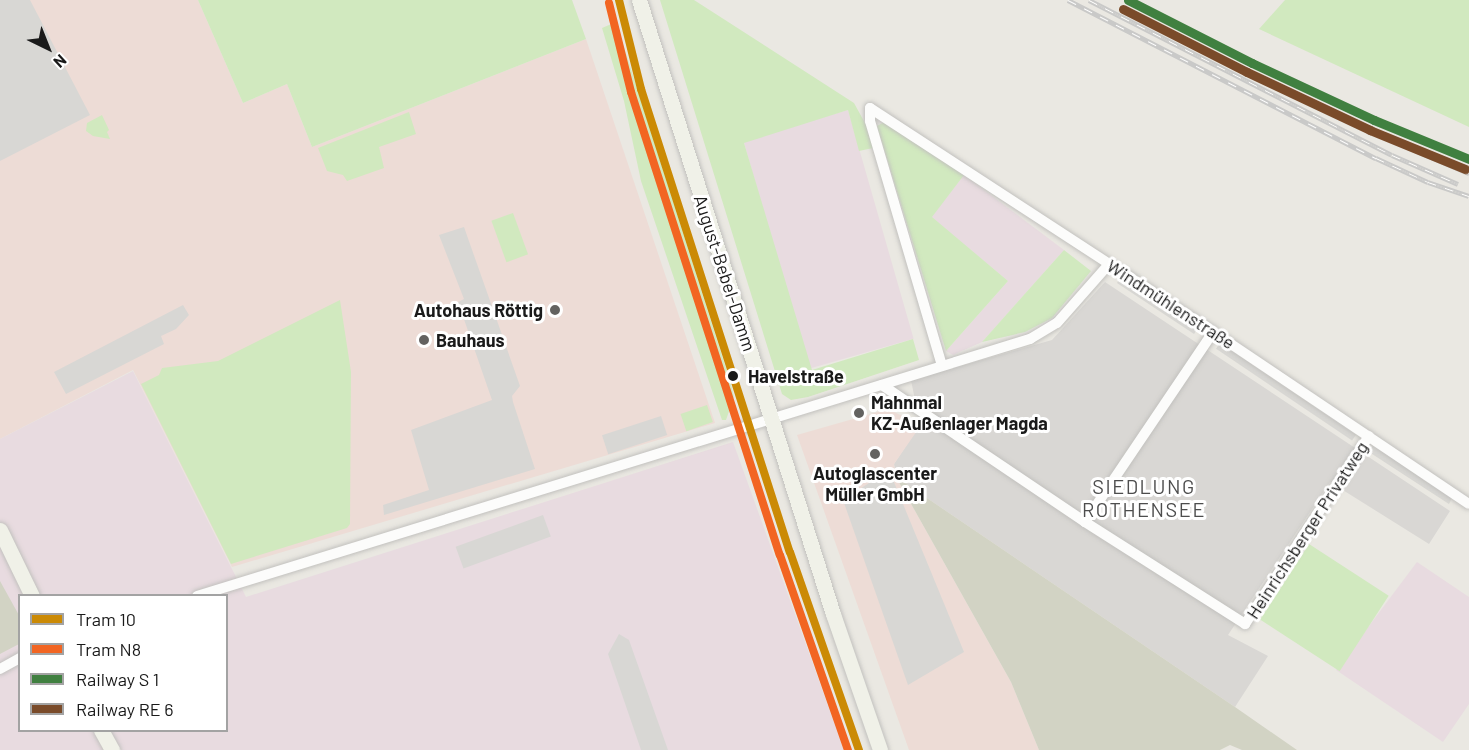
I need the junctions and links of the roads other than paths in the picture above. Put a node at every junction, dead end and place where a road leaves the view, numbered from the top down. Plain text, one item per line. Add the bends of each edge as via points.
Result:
1 (639, 0) edge
2 (1109, 264) junction
3 (1213, 332) junction
4 (942, 366) junction
5 (882, 385) junction
6 (771, 418) junction
7 (1369, 436) junction
8 (1469, 504) edge
9 (1085, 522) junction
10 (0, 530) edge
11 (31, 594) edge
12 (203, 594) edge
13 (18, 659) edge
14 (0, 669) edge
15 (102, 732) edge
16 (112, 750) edge
17 (880, 750) edge

1 - 6 main road, August-Bebel-Damm
2 - 3 street, Windmühlenstraße
2 - 4 street via 1047,331
2 - 4 street, Windmühlenstraße via 870,108 870,121
3 - 7 street, Windmühlenstraße
3 - 9 street
4 - 5 street
5 - 6 street
5 - 9 street
6 - 12 street
6 - 17 main road, August-Bebel-Damm
7 - 8 street, Windmühlenstraße
7 - 9 street, Heinrichsberger Privatweg via 1245,624
10 - 11 main road
13 - 14 street
15 - 16 main road

